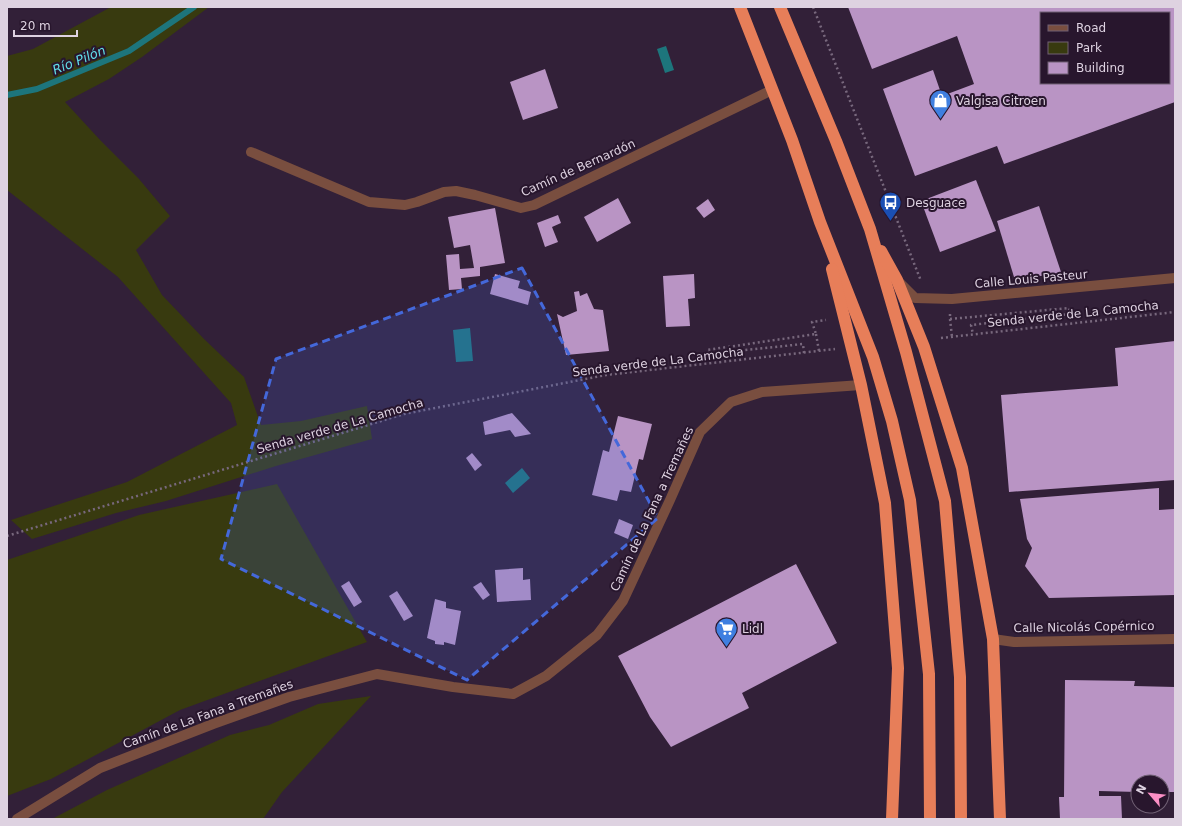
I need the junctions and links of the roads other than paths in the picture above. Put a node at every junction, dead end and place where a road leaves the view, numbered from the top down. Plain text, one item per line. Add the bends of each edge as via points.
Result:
1 (740, 7) edge
2 (780, 7) edge
3 (772, 90) junction
4 (251, 152) dead end
5 (820, 222) junction
6 (870, 229) junction
7 (1175, 278) edge
8 (897, 280) junction
9 (861, 385) junction
10 (993, 638) junction
11 (1175, 639) edge
12 (17, 819) edge
13 (892, 819) edge
14 (930, 819) edge
15 (961, 819) edge
16 (1000, 819) edge

1 - 3 highway
2 - 6 highway
3 - 4 street, Camín de Bernardón via 534,205 521,208 456,191 444,192 405,205 369,202
3 - 5 highway
5 - 9 highway
5 - 14 highway via 873,357 892,421 910,500 929,674
6 - 8 highway
6 - 15 highway via 906,352 945,501 960,677
7 - 8 street, Calle Louis Pasteur via 952,300 915,298
8 - 10 highway via 924,347 962,468
9 - 12 street, Camín de La Fana a Tremañes via 762,392 731,402 700,432 623,601 597,635 546,676 513,694 377,674 289,697 100,768
9 - 13 highway via 885,503 898,668
10 - 11 street, Calle Nicolás Copérnico via 1014,642
10 - 16 highway

